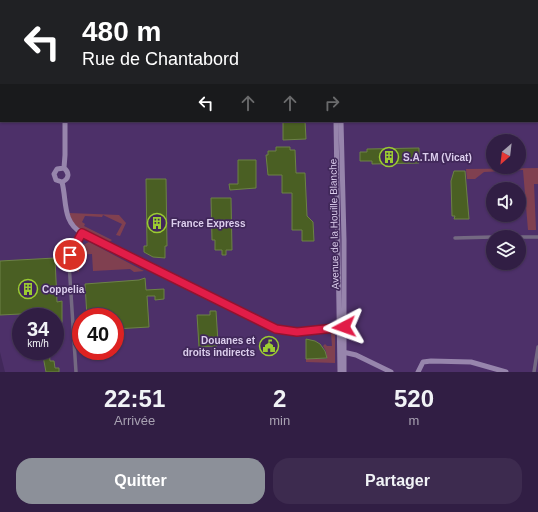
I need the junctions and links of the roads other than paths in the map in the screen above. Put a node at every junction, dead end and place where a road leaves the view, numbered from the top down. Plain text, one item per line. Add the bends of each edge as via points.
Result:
1 (65, 122) edge
2 (336, 122) edge
3 (341, 122) edge
4 (64, 168) junction
5 (62, 182) junction
6 (82, 233) junction
7 (486, 237) edge
8 (526, 237) edge
9 (538, 237) edge
10 (455, 238) dead end
11 (342, 327) junction
12 (538, 346) edge
13 (342, 352) junction
14 (76, 372) edge
15 (340, 372) edge
16 (344, 372) edge
17 (391, 372) edge
18 (418, 372) edge
19 (506, 372) edge
20 (534, 372) edge

1 - 4 street
2 - 11 street, Avenue de la Houille Blanche
3 - 11 street, Avenue de la Houille Blanche via 344,232
4 - 5 street via 68,176
4 - 5 street via 58,169 54,174 56,180
5 - 6 street via 68,217 72,225
6 - 11 street via 276,329 297,332
6 - 14 street via 70,253 69,263
7 - 10 street
8 - 9 street
11 - 13 street
12 - 20 street
13 - 15 street
13 - 16 street
13 - 17 street via 356,355
18 - 19 street via 423,362 431,361 471,362

